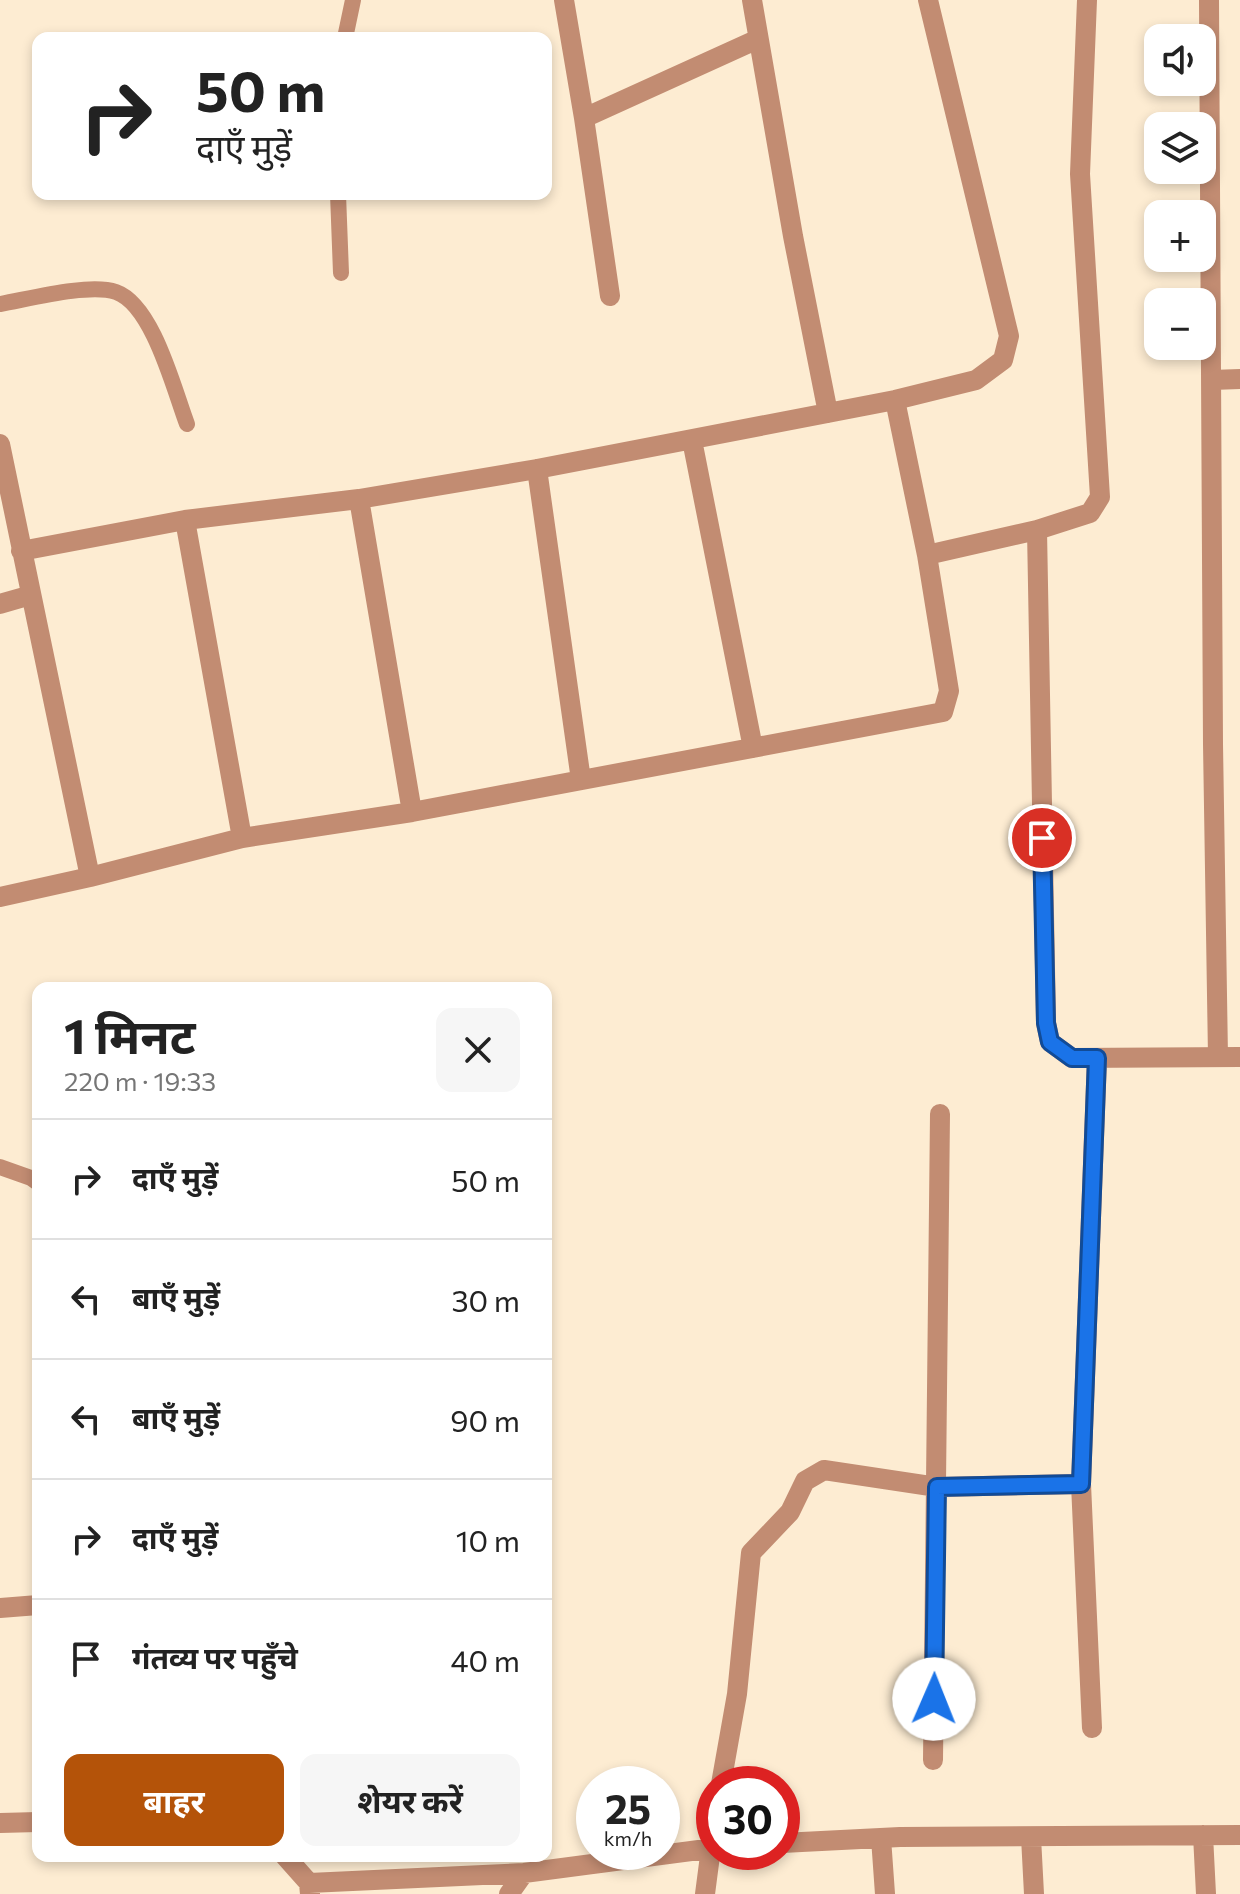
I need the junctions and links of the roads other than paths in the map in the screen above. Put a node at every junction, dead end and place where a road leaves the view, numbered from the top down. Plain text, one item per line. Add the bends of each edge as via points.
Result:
1 (353, 0) edge
2 (564, 0) edge
3 (752, 0) edge
4 (928, 0) edge
5 (1087, 0) edge
6 (1209, 0) edge
7 (346, 32) edge
8 (758, 39) junction
9 (584, 118) junction
10 (338, 200) edge
11 (341, 273) dead end
12 (610, 296) dead end
13 (0, 304) edge
14 (1240, 379) edge
15 (1212, 380) junction
16 (895, 400) junction
17 (828, 413) junction
18 (187, 424) dead end
19 (692, 440) junction
20 (0, 444) edge
21 (537, 469) junction
22 (359, 499) junction
23 (185, 520) junction
24 (1037, 530) junction
25 (21, 551) junction
26 (927, 555) junction
27 (31, 595) junction
28 (0, 604) edge
29 (753, 748) junction
30 (581, 780) junction
31 (412, 812) junction
32 (242, 838) junction
33 (90, 877) junction
34 (0, 897) edge
35 (1218, 1057) junction
36 (1240, 1057) edge
37 (1097, 1058) junction
38 (940, 1114) dead end
39 (0, 1167) edge
40 (32, 1180) edge
41 (1081, 1484) junction
42 (937, 1487) junction
43 (32, 1605) edge
44 (0, 1608) edge
45 (1092, 1728) dead end
46 (933, 1760) dead end
47 (724, 1766) edge
48 (32, 1822) edge
49 (0, 1823) edge
50 (1203, 1835) junction
51 (1240, 1835) edge
52 (1031, 1837) junction
53 (881, 1838) junction
54 (800, 1842) edge
55 (696, 1850) edge
56 (290, 1862) edge
57 (709, 1870) edge
58 (524, 1873) junction
59 (310, 1888) edge
60 (509, 1894) edge
61 (526, 1894) edge
62 (705, 1894) edge
63 (885, 1894) edge
64 (1034, 1894) edge
65 (1206, 1894) edge

1 - 7 lane
2 - 9 street
3 - 8 street
4 - 16 street via 1009,336 1003,360 976,380
5 - 24 street via 1080,174 1100,497 1090,513
6 - 15 street
8 - 9 street
8 - 17 street
9 - 12 street
10 - 11 lane
13 - 18 lane via 82,290 116,292 135,304 153,334
14 - 15 street
15 - 35 street
16 - 17 street
16 - 26 street
17 - 19 street
19 - 21 street
19 - 29 street
20 - 25 street
21 - 22 street
21 - 30 street
22 - 23 street
22 - 31 street
23 - 25 street
23 - 32 street
24 - 26 street
24 - 37 street via 1046,1023 1050,1042 1072,1058
25 - 27 street
26 - 29 street via 949,691 943,712
27 - 28 street
27 - 33 street
29 - 30 street
30 - 31 street
31 - 32 street
32 - 33 street
33 - 34 street
35 - 36 street
35 - 37 street
37 - 41 street
38 - 42 street
39 - 40 lane
41 - 42 street
41 - 45 street
42 - 46 street
42 - 47 street via 824,1470 805,1481 790,1512 751,1553
43 - 44 street
48 - 49 street
50 - 51 street
50 - 52 street
50 - 65 street
52 - 53 street
52 - 64 street
53 - 54 street
53 - 63 street
55 - 58 street
56 - 59 street
57 - 62 street
58 - 59 street
58 - 60 street
58 - 61 street

